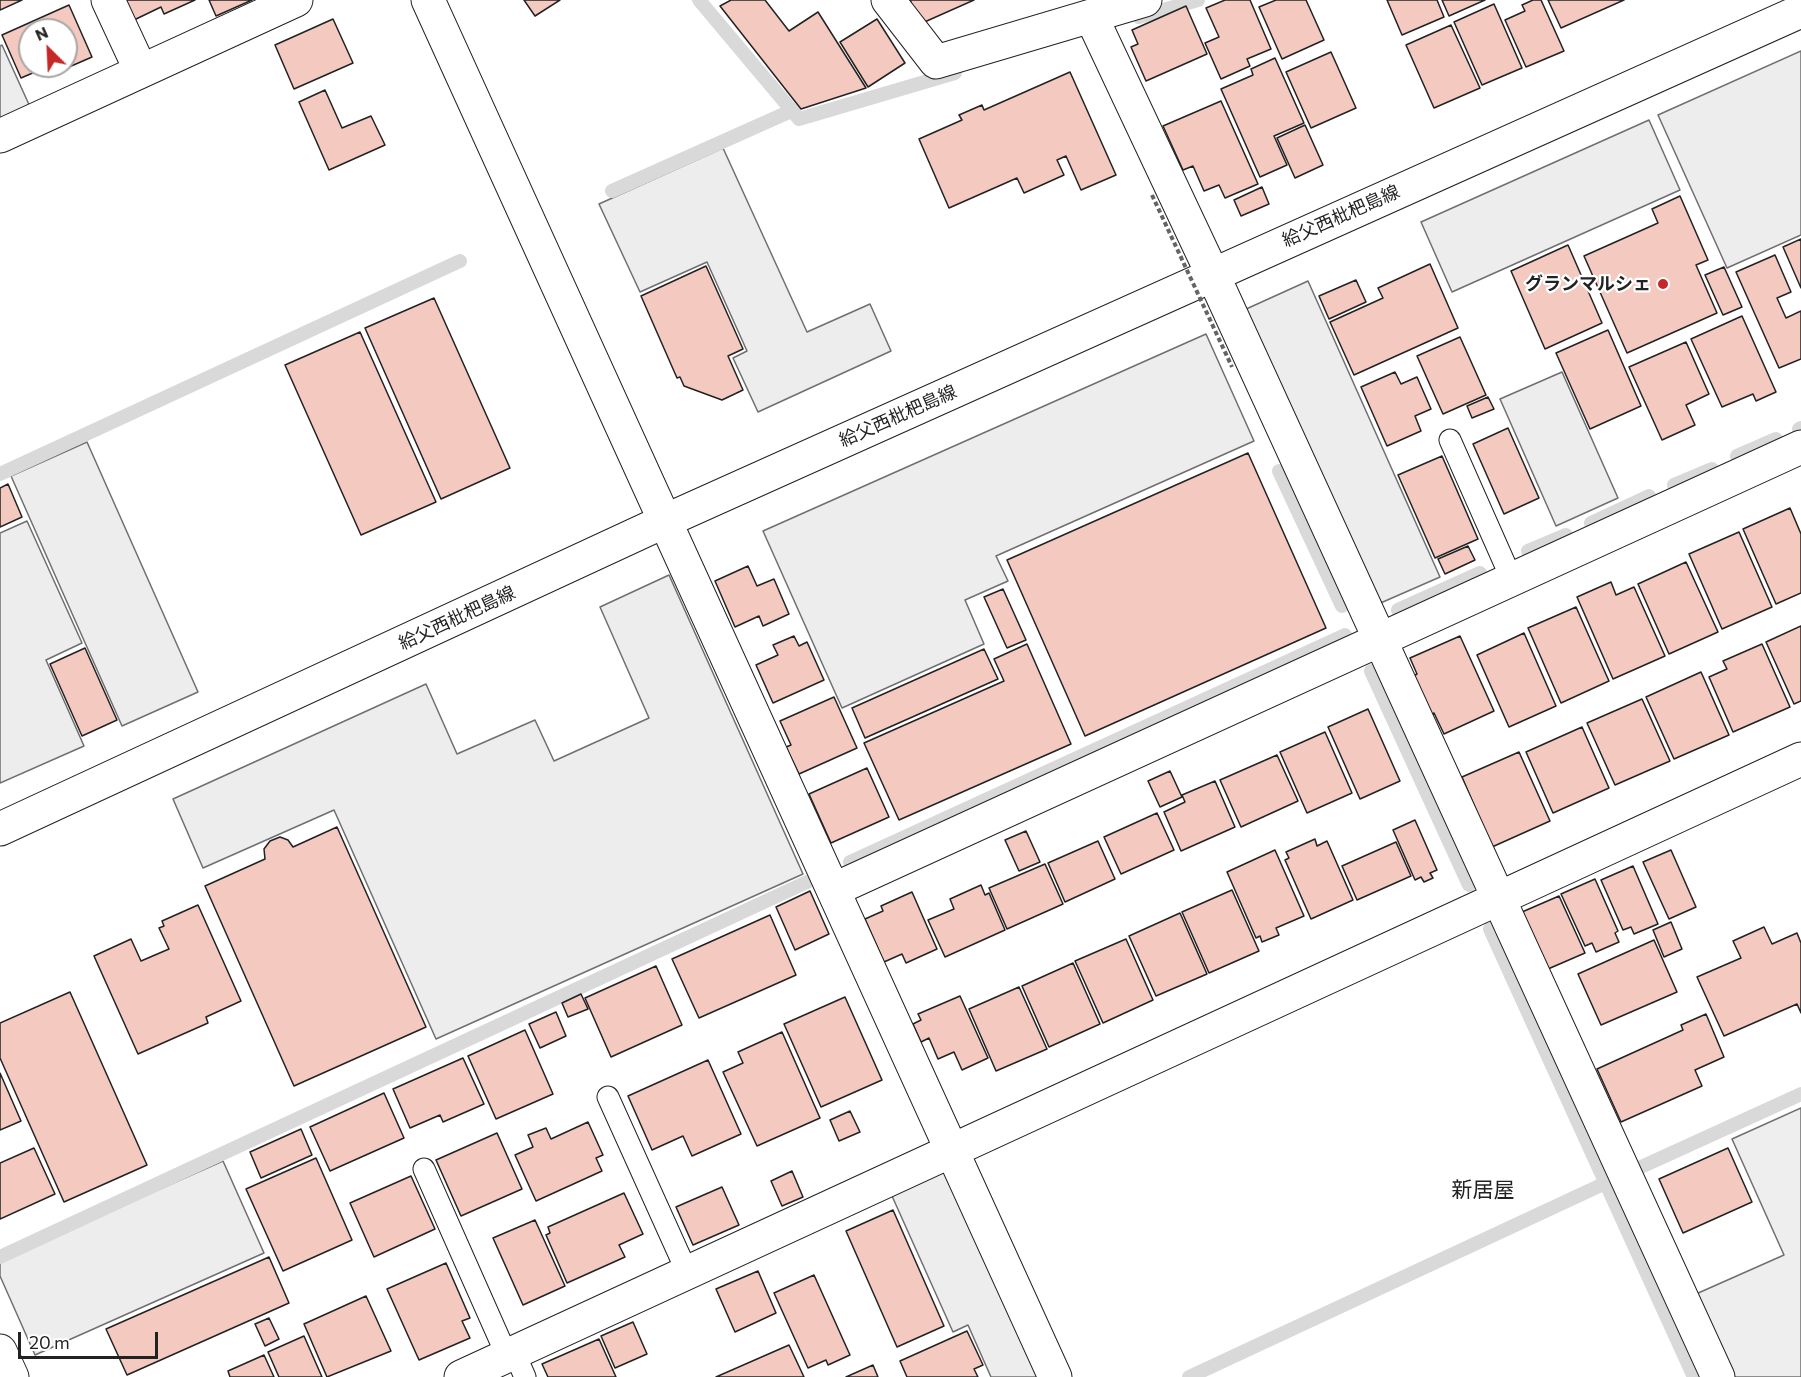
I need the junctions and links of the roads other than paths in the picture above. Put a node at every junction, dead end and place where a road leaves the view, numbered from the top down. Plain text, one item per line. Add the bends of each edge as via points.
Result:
1 (108, 0) edge
2 (296, 0) edge
3 (428, 0) edge
4 (888, 0) edge
5 (1145, 0) edge
6 (1801, 11) edge
7 (1091, 16) junction
8 (141, 71) junction
9 (0, 136) edge
10 (1212, 273) junction
11 (1450, 440) dead end
12 (1801, 447) edge
13 (665, 521) junction
14 (1512, 580) junction
15 (1380, 640) junction
16 (1801, 759) edge
17 (0, 829) edge
18 (833, 890) junction
19 (1499, 898) junction
20 (608, 1097) dead end
21 (952, 1150) junction
22 (424, 1169) dead end
23 (687, 1272) junction
24 (0, 1351) edge
25 (515, 1362) edge
26 (12, 1377) edge
27 (461, 1377) edge
28 (1055, 1377) edge
29 (1718, 1377) edge

1 - 8 street
2 - 8 street
3 - 13 street
4 - 7 street via 936,62
5 - 7 street
6 - 10 street, 給父西枇杷島線
7 - 10 street
8 - 9 street
10 - 13 street, 給父西枇杷島線
10 - 15 street
11 - 14 lane
12 - 14 street
13 - 17 street, 給父西枇杷島線
13 - 18 street
14 - 15 street
15 - 18 street
15 - 19 street
16 - 19 street
18 - 21 street
19 - 21 street
19 - 29 street
20 - 23 lane
21 - 23 street
21 - 28 street
22 - 25 lane
23 - 25 street
24 - 26 street
25 - 27 street

